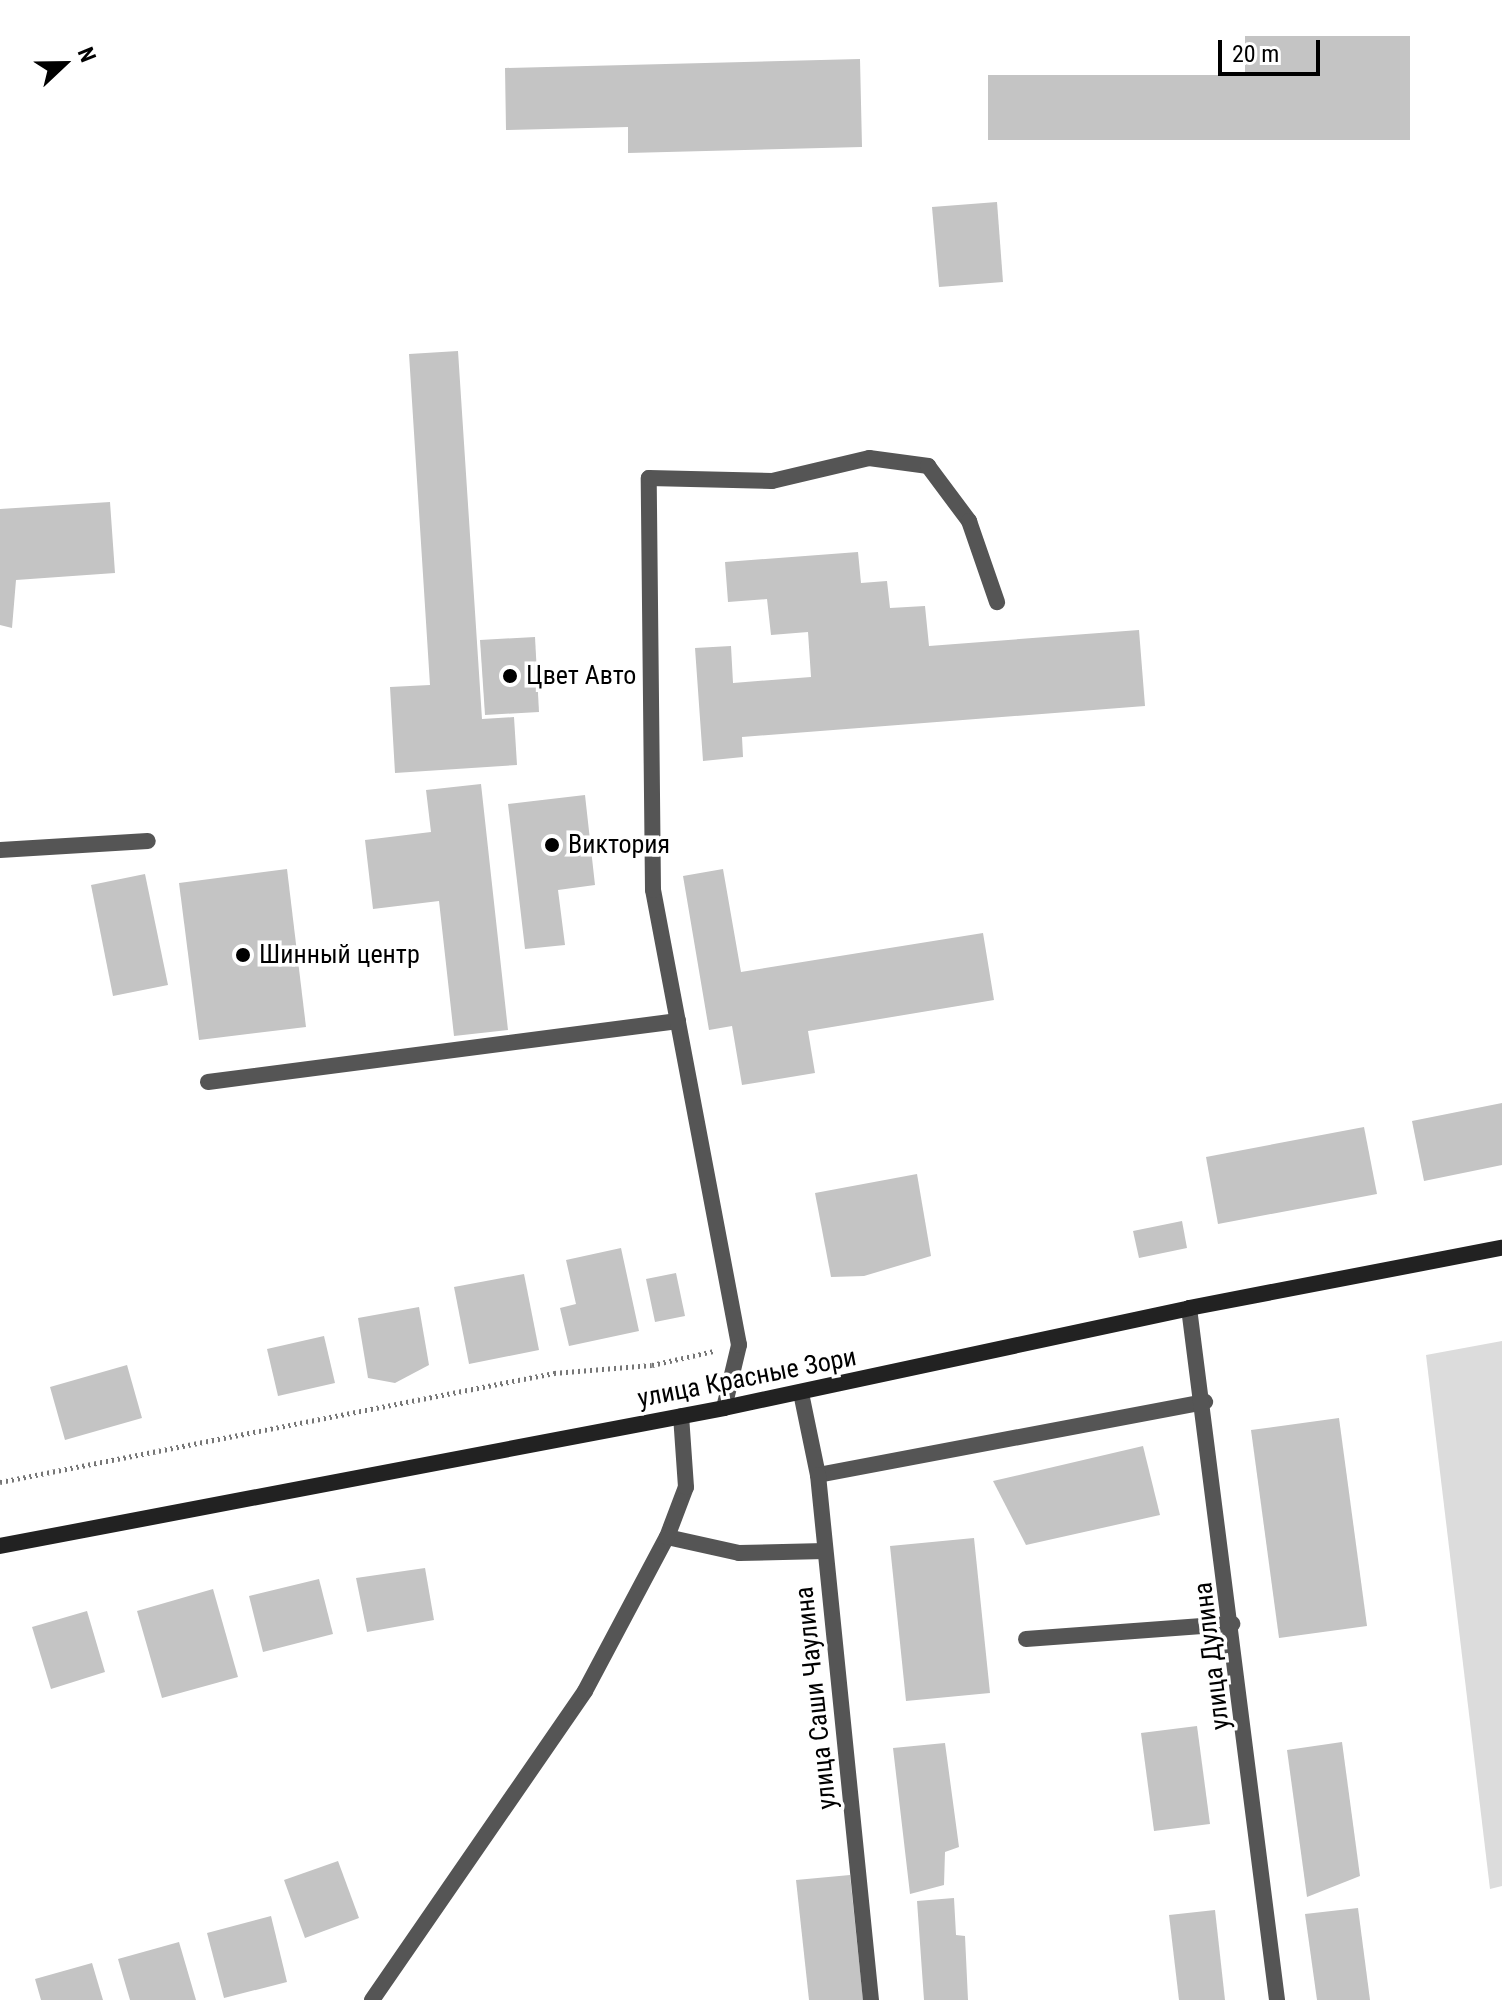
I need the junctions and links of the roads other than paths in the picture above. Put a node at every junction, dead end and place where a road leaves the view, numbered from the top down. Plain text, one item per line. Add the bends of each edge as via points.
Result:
1 (997, 602) dead end
2 (148, 841) dead end
3 (0, 850) edge
4 (678, 1021) junction
5 (208, 1082) dead end
6 (1502, 1248) edge
7 (1189, 1308) junction
8 (801, 1393) junction
9 (1205, 1402) junction
10 (724, 1408) junction
11 (681, 1416) junction
12 (818, 1475) junction
13 (667, 1537) junction
14 (0, 1546) edge
15 (825, 1551) junction
16 (1232, 1624) junction
17 (1026, 1639) dead end
18 (372, 2000) edge
19 (871, 2000) edge
20 (1277, 2000) edge

1 - 4 street via 969,521 928,466 869,458 772,481 649,478 653,890
2 - 3 street
4 - 5 street
4 - 10 street via 739,1345
6 - 7 main road, улица Красные Зори
7 - 8 main road, улица Красные Зори
7 - 9 street, улица Дулина
8 - 10 main road, улица Красные Зори
8 - 12 street, улица Саши Чаулина
9 - 12 street
9 - 16 street, улица Дулина
10 - 11 main road, улица Красные Зори
11 - 13 street via 686,1487
11 - 14 main road, улица Красные Зори
12 - 15 street, улица Саши Чаулина
13 - 15 street via 739,1553
13 - 18 street via 585,1691
15 - 19 street, улица Саши Чаулина
16 - 17 street
16 - 20 street, улица Дулина

